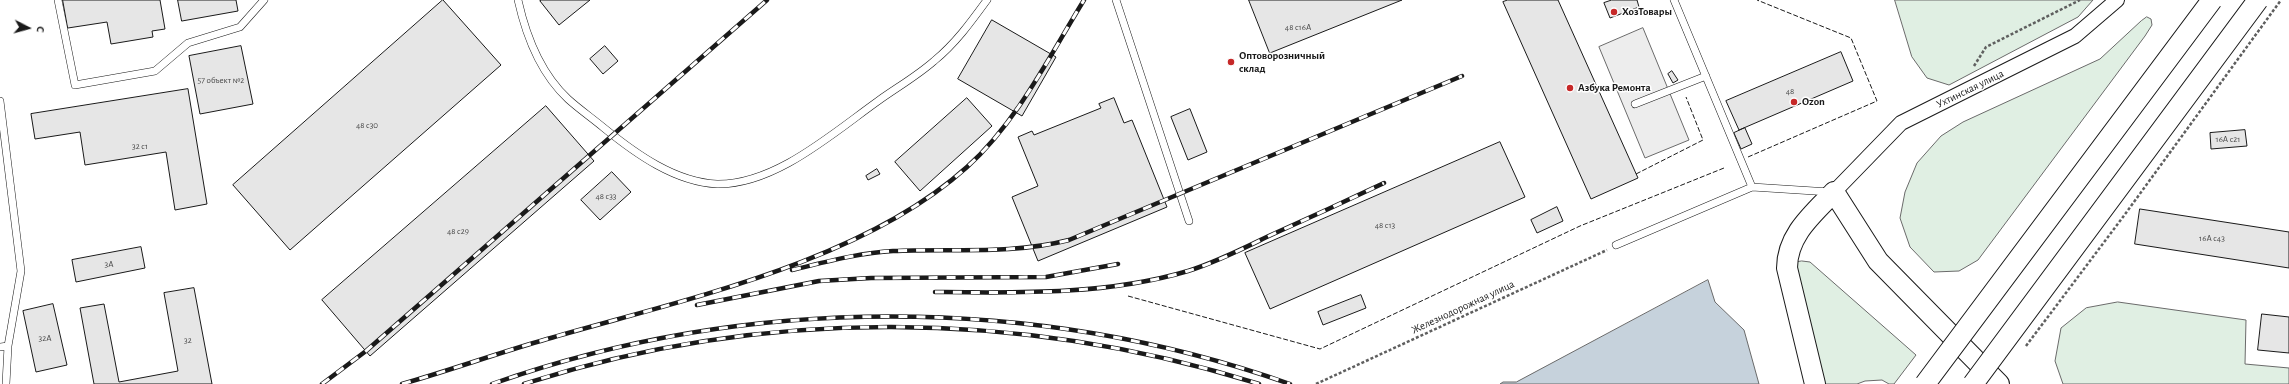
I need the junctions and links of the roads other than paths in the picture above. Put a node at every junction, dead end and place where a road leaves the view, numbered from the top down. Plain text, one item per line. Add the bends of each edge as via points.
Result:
1 (58, 0) edge
2 (264, 0) edge
3 (518, 0) edge
4 (987, 0) edge
5 (1116, 0) edge
6 (1674, 0) edge
7 (2117, 0) edge
8 (2212, 0) edge
9 (2258, 0) edge
10 (1706, 76) junction
11 (0, 102) edge
12 (1635, 104) dead end
13 (3, 144) edge
14 (1752, 187) junction
15 (1834, 192) junction
16 (1189, 221) dead end
17 (1616, 245) road end
18 (8, 346) junction
19 (0, 347) edge
20 (6, 384) edge
21 (1815, 384) edge
22 (1925, 384) edge
23 (1973, 384) edge
24 (1999, 384) edge

1 - 2 lane via 75,85 155,71 188,44 240,27
3 - 4 lane via 524,28 536,56 567,98 613,136 657,165 697,181 717,184 744,182 767,174 816,145 934,62 956,40
5 - 16 lane
6 - 10 lane
7 - 15 street, Ухтинская улица via 2075,36 1901,123
8 - 22 main road, bridge
9 - 23 main road, bridge
10 - 12 lane
10 - 14 lane
11 - 13 lane
13 - 18 lane via 21,271
14 - 15 lane
14 - 17 lane
15 - 21 main road via 1798,230 1787,258 1787,268
15 - 24 main road via 1878,261
18 - 19 lane
18 - 20 lane

